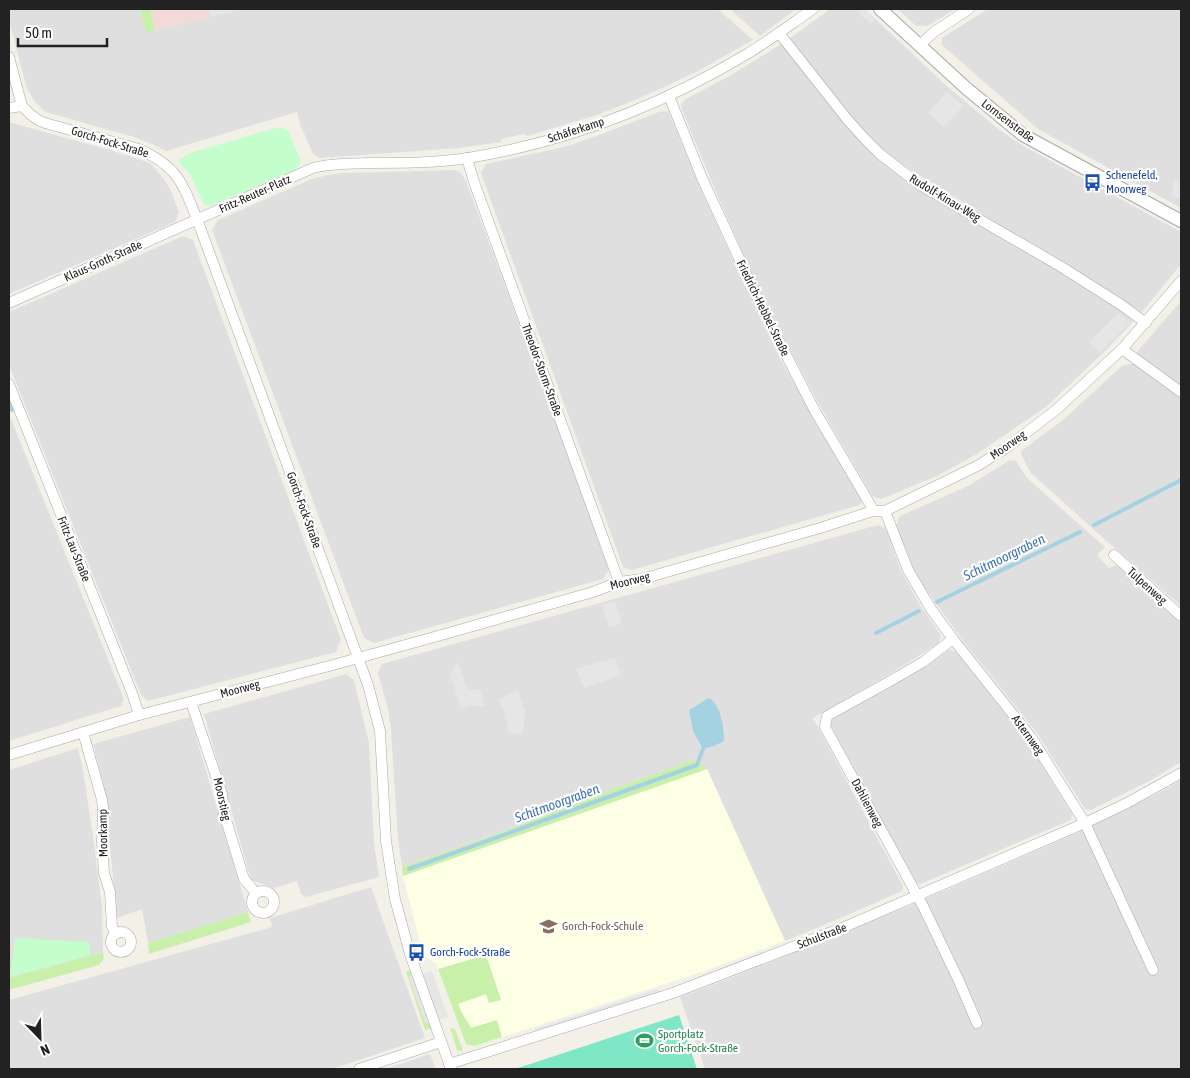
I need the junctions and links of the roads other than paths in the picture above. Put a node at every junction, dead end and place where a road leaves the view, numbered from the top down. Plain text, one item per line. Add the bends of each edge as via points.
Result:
1 (813, 9) edge
2 (880, 9) edge
3 (969, 9) edge
4 (779, 33) junction
5 (920, 45) junction
6 (9, 58) edge
7 (668, 96) junction
8 (22, 106) junction
9 (9, 108) edge
10 (467, 158) junction
11 (313, 168) joint
12 (198, 219) junction
13 (1181, 221) edge
14 (1181, 281) edge
15 (9, 303) edge
16 (1146, 322) junction
17 (1122, 349) junction
18 (9, 384) edge
19 (1181, 392) edge
20 (873, 512) junction
21 (885, 512) junction
22 (1114, 555) dead end
23 (619, 582) junction
24 (1181, 616) edge
25 (952, 639) junction
26 (359, 658) junction
27 (191, 702) junction
28 (139, 715) junction
29 (83, 732) junction
30 (9, 755) edge
31 (1181, 773) edge
32 (1085, 822) junction
33 (256, 893) dead end
34 (917, 896) junction
35 (116, 934) dead end
36 (1153, 970) dead end
37 (977, 1023) dead end
38 (441, 1042) junction
39 (450, 1067) edge
40 (359, 1069) edge

1 - 4 street, Schäferkamp
2 - 5 street, Lornsenstraße
3 - 5 street
4 - 7 street, Schäferkamp via 748,54
4 - 16 street, Rudolf-Kinau-Weg via 847,119 880,154 920,185 1060,266
5 - 13 street, Lornsenstraße via 1023,134
6 - 8 street
7 - 10 street, Schäferkamp via 576,131
7 - 20 street, Friedrich-Hebbel-Straße via 760,304 815,411
8 - 9 street
8 - 12 street, Gorch-Fock-Straße via 38,120 139,149 157,158 179,179
10 - 11 street, Schäferkamp
10 - 23 street, Theodor-Storm-Straße
11 - 12 street, Fritz-Reuter-Platz
12 - 15 street, Klaus-Groth-Straße
12 - 26 street, Gorch-Fock-Straße
14 - 16 street, Moorweg
16 - 17 street, Moorweg
17 - 19 street
17 - 21 street, Moorweg via 1057,409 1009,446 979,465
18 - 28 street, Fritz-Lau-Straße
20 - 21 street, Moorweg
20 - 23 street, Moorweg via 642,579
21 - 25 street, Asternweg via 919,591
22 - 24 street, Tulpenweg
23 - 26 street, Moorweg
25 - 32 street, Asternweg via 1031,737
25 - 34 street, Dahlienweg via 923,662 827,716 826,727
26 - 27 street, Moorweg
26 - 38 street, Gorch-Fock-Straße via 380,731 386,841 395,899 410,954
27 - 28 street, Moorweg
27 - 33 street, Moorstieg via 222,794 224,813 244,879
28 - 29 street, Moorweg
29 - 30 street, Moorweg
29 - 35 street, Moorkamp via 102,800 104,873 110,892 112,927
31 - 32 street, Schulstraße
32 - 34 street, Schulstraße
32 - 36 street, Asternweg
34 - 37 street, Dahlienweg
34 - 39 street, Schulstraße via 687,988
38 - 39 street, Gorch-Fock-Straße
38 - 40 street

